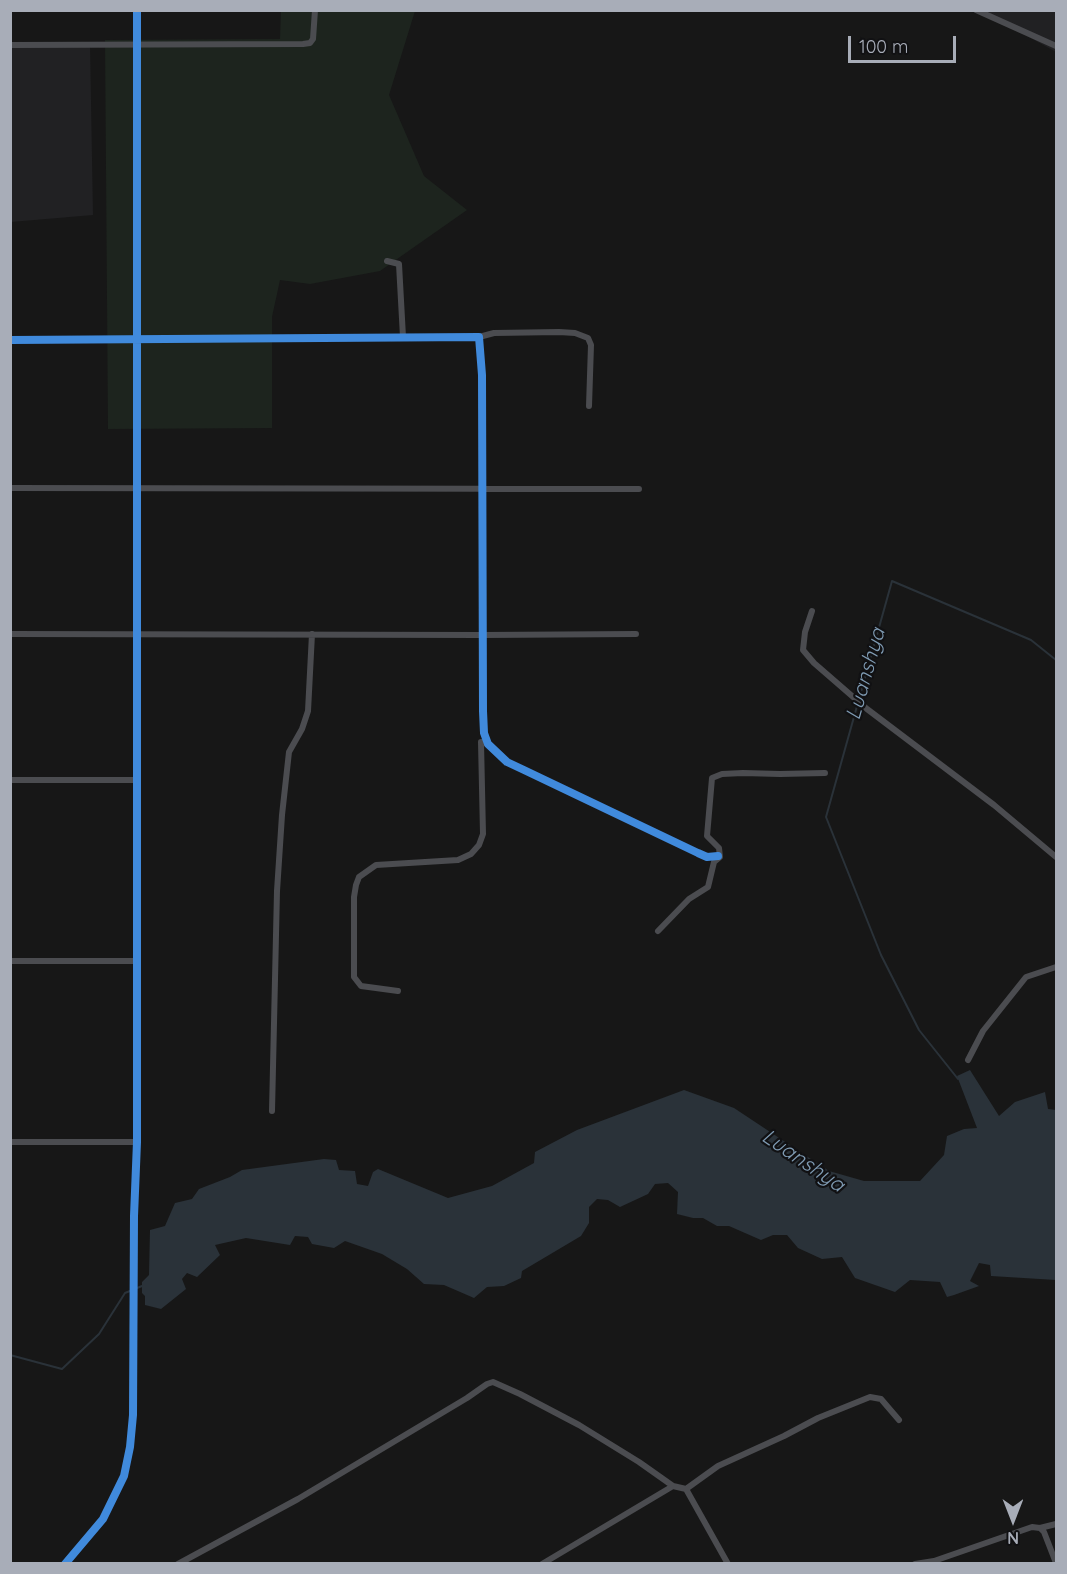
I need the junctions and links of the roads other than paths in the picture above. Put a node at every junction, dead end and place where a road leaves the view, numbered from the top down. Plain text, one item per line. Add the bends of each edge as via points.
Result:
1 (137, 10) edge
2 (315, 10) edge
3 (976, 10) edge
4 (137, 43) junction
5 (10, 45) edge
6 (1056, 46) edge
7 (387, 261) dead end
8 (403, 337) junction
9 (479, 337) junction
10 (137, 338) junction
11 (10, 340) edge
12 (589, 406) dead end
13 (10, 488) edge
14 (138, 488) junction
15 (481, 489) junction
16 (639, 489) dead end
17 (812, 610) dead end
18 (10, 634) edge
19 (136, 634) junction
20 (312, 634) junction
21 (636, 634) dead end
22 (483, 635) junction
23 (488, 744) junction
24 (825, 773) dead end
25 (10, 780) edge
26 (137, 780) junction
27 (718, 856) junction
28 (1056, 857) edge
29 (658, 931) dead end
30 (10, 961) edge
31 (136, 961) junction
32 (1056, 967) edge
33 (398, 990) dead end
34 (968, 1060) dead end
35 (272, 1111) dead end
36 (10, 1142) edge
37 (137, 1142) junction
38 (899, 1420) dead end
39 (673, 1486) junction
40 (686, 1489) junction
41 (1056, 1524) edge
42 (1040, 1528) junction
43 (65, 1563) edge
44 (177, 1563) edge
45 (542, 1563) edge
46 (728, 1563) edge
47 (915, 1563) edge
48 (1056, 1563) edge

1 - 4 street
2 - 4 street via 310,43
3 - 6 street
4 - 5 street
4 - 10 street
7 - 8 street via 399,264
8 - 9 street
8 - 10 street
9 - 12 street via 494,333 559,332 588,338
9 - 15 street
10 - 11 street
10 - 14 street
13 - 14 street
14 - 15 street
14 - 19 street
15 - 16 street
15 - 22 street
17 - 28 street via 803,650 814,663
18 - 19 street
19 - 20 street
19 - 26 street
20 - 22 street
20 - 35 street via 308,711 289,752 282,815
21 - 22 street
22 - 23 street via 484,733
23 - 27 street via 507,762 698,853
23 - 33 street via 481,742 483,834 471,854 458,860 376,865 359,877 356,885 354,977 361,986
24 - 27 street via 743,772 712,778 707,836 719,848
25 - 26 street
26 - 31 street
27 - 29 street via 708,887 689,899
30 - 31 street
31 - 37 street
32 - 34 street via 1026,977 983,1031
36 - 37 street
37 - 43 street via 130,1447 124,1476 103,1519
38 - 40 street via 881,1399 870,1397 718,1466
39 - 40 street
39 - 44 street via 579,1425 493,1382 298,1499
39 - 45 street
40 - 46 street
41 - 42 street
42 - 47 street via 1032,1527 934,1561
42 - 48 street

